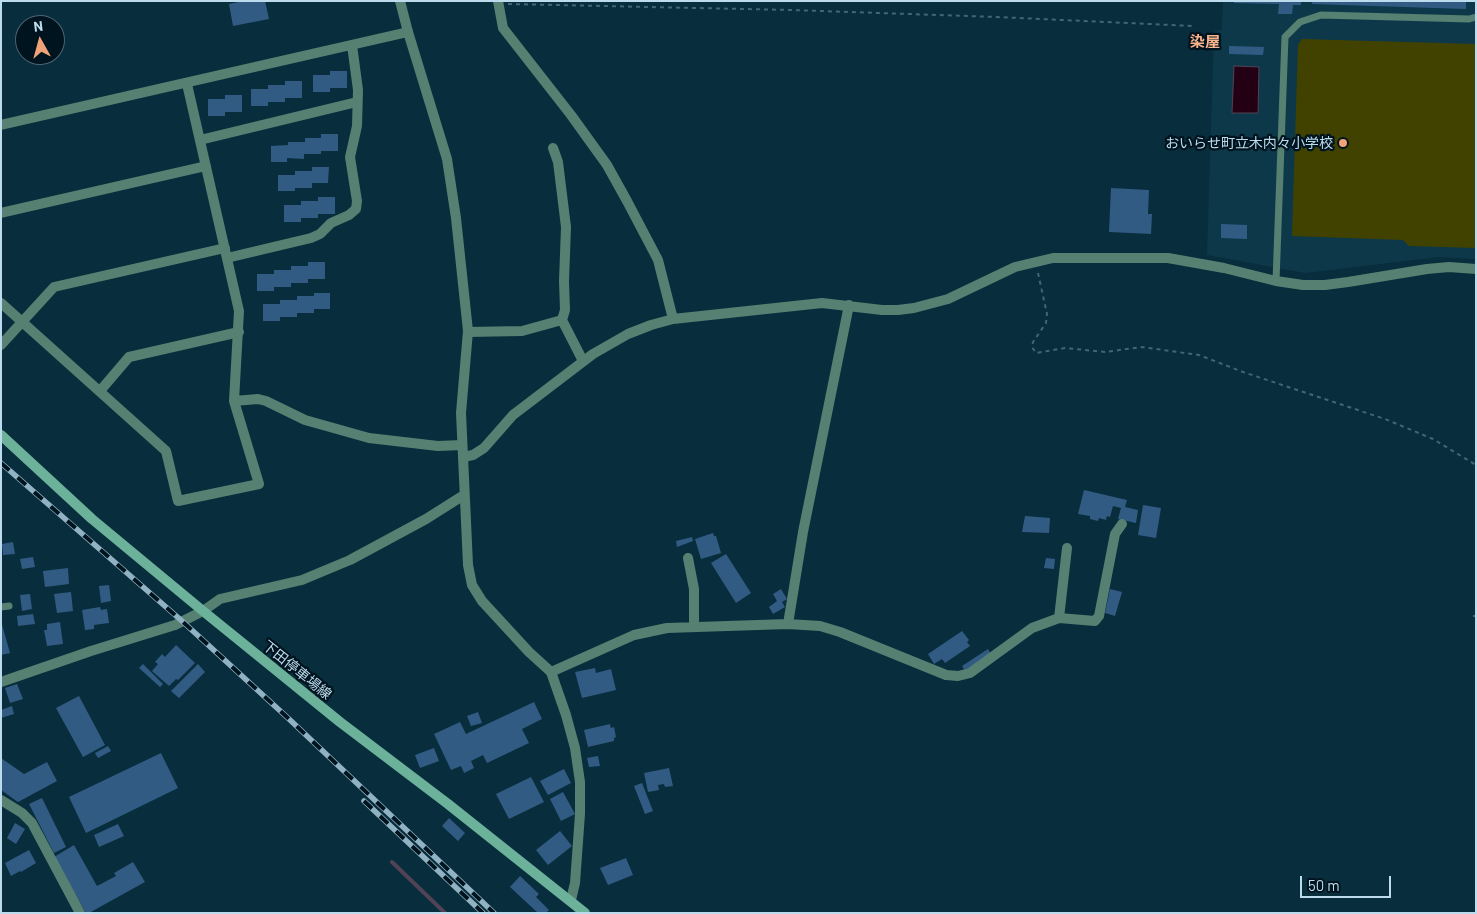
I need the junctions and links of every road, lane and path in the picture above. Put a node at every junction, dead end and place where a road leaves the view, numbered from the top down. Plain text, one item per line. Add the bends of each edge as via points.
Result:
1 (400, 1) edge
2 (498, 2) edge
3 (1476, 17) edge
4 (1193, 26) dead end
5 (408, 32) junction
6 (352, 45) junction
7 (187, 84) junction
8 (357, 102) junction
9 (1, 125) edge
10 (200, 140) junction
11 (553, 148) dead end
12 (206, 166) junction
13 (1, 213) edge
14 (226, 253) junction
15 (1036, 261) junction
16 (1476, 269) edge
17 (1276, 281) junction
18 (1, 303) edge
19 (849, 305) junction
20 (562, 320) junction
21 (673, 320) junction
22 (22, 322) junction
23 (239, 332) junction
24 (468, 332) junction
25 (1, 345) edge
26 (583, 361) junction
27 (100, 391) junction
28 (234, 401) junction
29 (1, 435) edge
30 (462, 445) junction
31 (463, 457) junction
32 (1476, 465) edge
33 (464, 494) junction
34 (1122, 524) dead end
35 (1067, 548) dead end
36 (688, 558) dead end
37 (203, 611) junction
38 (1059, 618) junction
39 (788, 624) junction
40 (694, 627) junction
41 (551, 672) junction
42 (1, 682) edge
43 (1, 800) edge
44 (571, 900) junction
45 (80, 913) edge
46 (585, 913) edge

1 - 5 street
2 - 4 path
2 - 21 street via 503,28 607,165 627,201 658,260
3 - 17 lane via 1321,15 1300,22 1285,37
5 - 6 street
5 - 24 street via 447,159
6 - 7 street
6 - 8 street
7 - 9 street
7 - 10 street
8 - 10 street
8 - 14 street via 357,126 350,157 356,209 311,238
10 - 12 street
11 - 20 street via 558,162 566,228 565,310
12 - 13 street
12 - 14 street
14 - 22 street via 54,288
14 - 23 street via 239,311
15 - 17 street via 1053,258 1168,258
15 - 19 street via 932,304 898,310
15 - 32 path via 1047,314 1046,323 1033,342 1032,348 1036,353 1066,348 1104,352 1142,348 1199,355 1385,419 1433,439
16 - 17 street via 1427,269 1325,285
18 - 22 street
19 - 21 street via 814,303
19 - 39 street via 803,532
20 - 24 street via 522,332
20 - 26 street
21 - 26 street via 628,334
22 - 25 street
22 - 27 street
23 - 27 street via 129,357
23 - 28 street
24 - 30 street via 461,413
26 - 31 street via 513,415 484,448
27 - 28 street via 166,451 178,501 259,484
28 - 30 street via 266,401 305,420 369,438 438,446
29 - 37 main road, 下田停車場線 via 92,519
30 - 31 street
31 - 33 street
33 - 37 street via 426,519 350,560 302,580 220,599
33 - 41 street via 472,585 496,618
34 - 38 street via 1115,534 1100,616 1095,621
35 - 38 street
36 - 40 street via 694,589
37 - 42 street via 175,625
37 - 44 main road, 下田停車場線 via 340,722
38 - 39 street via 1032,628 970,673 958,676 946,675 840,632 820,626
39 - 40 street
40 - 41 street via 667,628 634,635
41 - 44 street via 575,748 580,782 575,883
43 - 45 street via 32,823
44 - 46 main road, 下田停車場線

